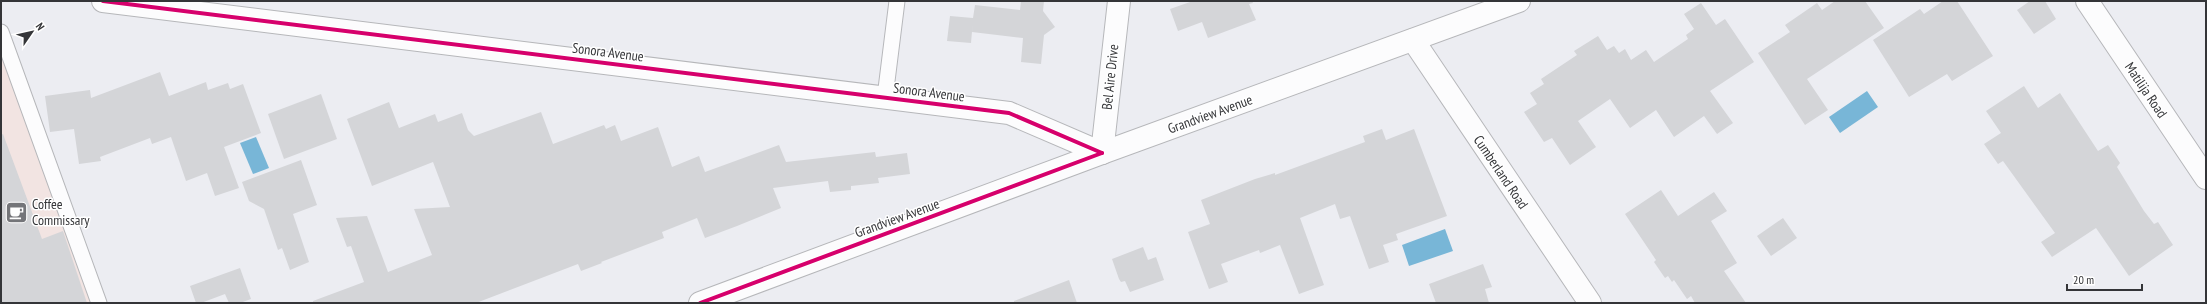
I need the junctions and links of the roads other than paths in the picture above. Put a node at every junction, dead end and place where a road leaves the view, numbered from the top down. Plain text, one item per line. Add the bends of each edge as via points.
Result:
1 (103, 1) edge
2 (897, 1) edge
3 (1119, 1) edge
4 (1518, 1) edge
5 (2087, 1) edge
6 (1, 32) edge
7 (1413, 40) junction
8 (885, 98) junction
9 (1102, 153) junction
10 (2206, 178) edge
11 (726, 298) edge
12 (99, 303) edge
13 (700, 303) edge
14 (1590, 303) edge

1 - 8 street, Sonora Avenue
2 - 8 lane
3 - 9 street, Bel Aire Drive
4 - 7 street, Grandview Avenue
5 - 10 street, Matilija Road
6 - 12 lane
7 - 9 street, Grandview Avenue
7 - 14 street, Cumberland Road
8 - 9 street, Sonora Avenue via 1009,113
9 - 11 street, Grandview Avenue
11 - 13 street, Grandview Avenue

